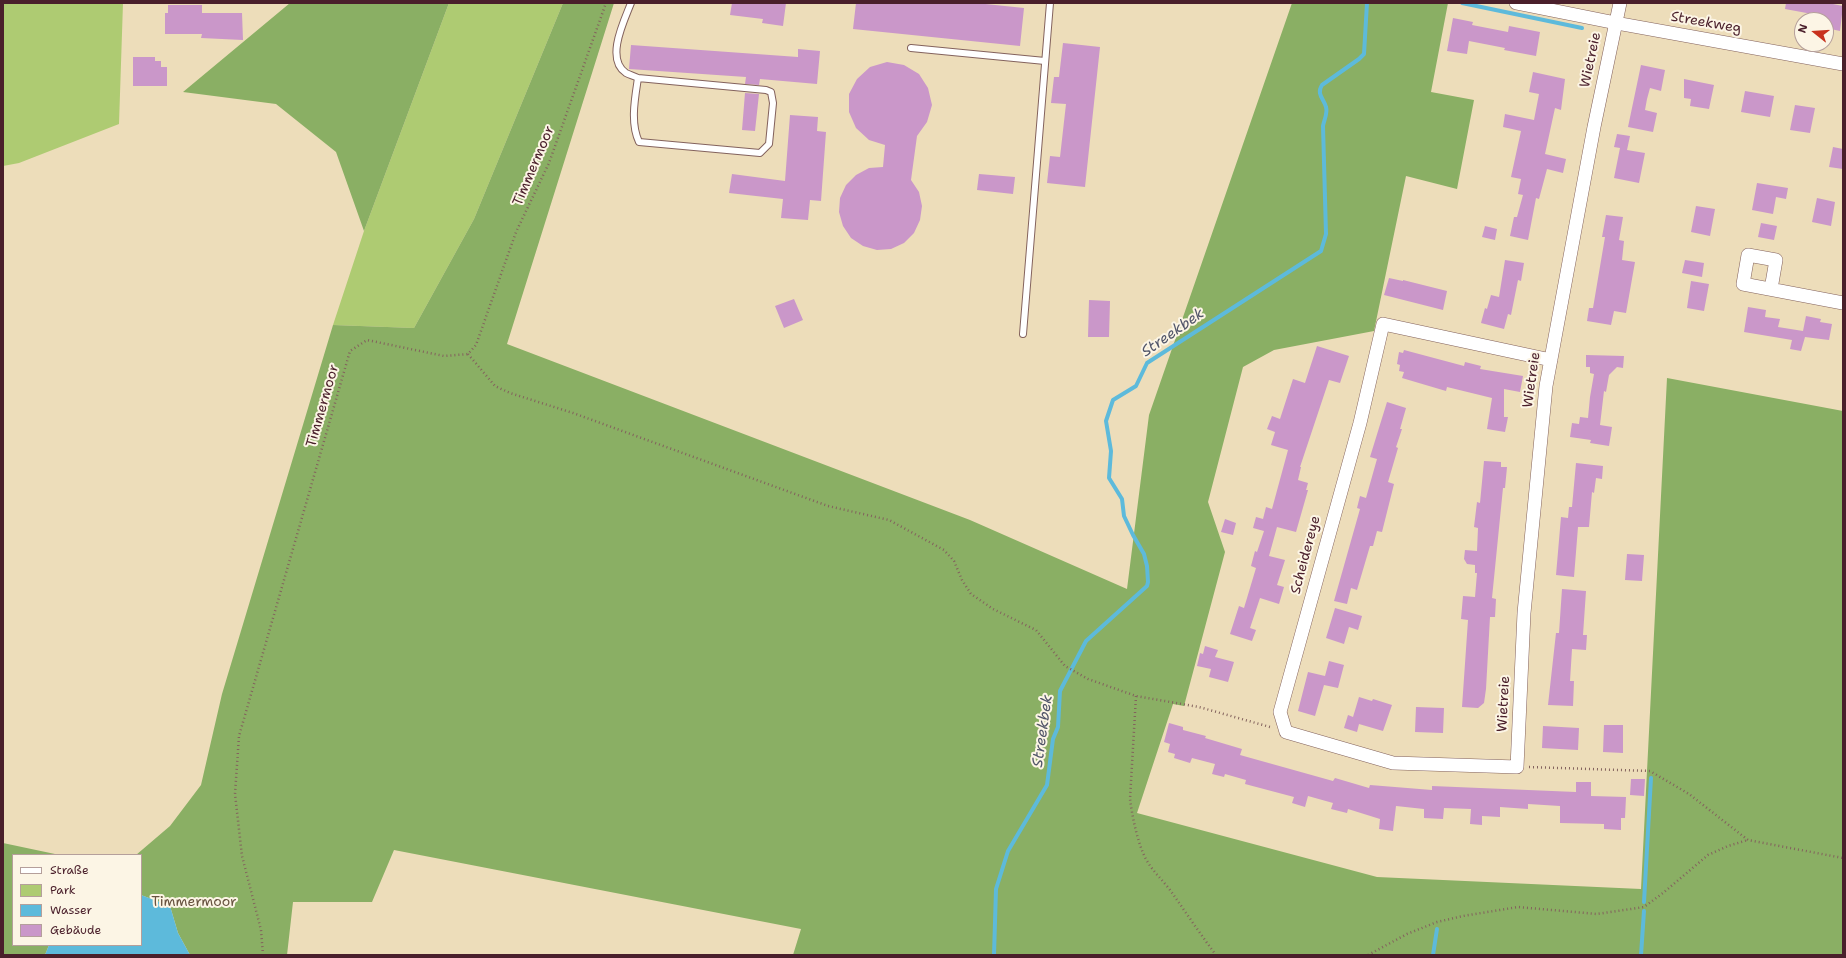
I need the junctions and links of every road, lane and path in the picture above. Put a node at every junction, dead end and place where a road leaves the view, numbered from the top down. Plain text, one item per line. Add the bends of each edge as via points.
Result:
1 (606, 3) edge
2 (631, 3) edge
3 (1050, 3) edge
4 (1516, 3) edge
5 (1620, 3) edge
6 (1616, 23) junction
7 (911, 48) dead end
8 (1045, 61) junction
9 (1843, 64) edge
10 (638, 78) junction
11 (1770, 289) dead end
12 (1843, 303) edge
13 (1022, 334) dead end
14 (468, 354) junction
15 (1551, 360) junction
16 (1136, 696) junction
17 (1286, 732) junction
18 (1517, 767) junction
19 (1748, 840) junction
20 (1843, 858) edge
21 (263, 955) edge
22 (1216, 955) edge
23 (1368, 955) edge

1 - 14 path, Timmermoor via 549,163 516,232 476,345
2 - 10 lane via 617,42 616,53 625,72
3 - 8 lane
4 - 6 street, Streekweg
5 - 6 street, Wietreie
6 - 9 street, Streekweg
6 - 15 street, Wietreie
7 - 8 lane
8 - 13 lane
10 - 10 lane via 771,92 773,102 769,144 760,153 639,142 635,134
11 - 12 street
14 - 16 path via 495,386 510,393 573,413 828,506 889,520 944,550 954,561 971,594 993,609 1036,630 1065,666 1088,679
14 - 21 path, Timmermoor via 444,356 367,340 350,351 239,736 235,794 242,856 261,930
15 - 17 street, Scheidereye via 1383,324 1360,423 1280,712
15 - 18 street, Wietreie via 1546,386 1524,613
16 - 17 path via 1199,706
16 - 22 path via 1130,799 1144,855 1152,870 1169,889
17 - 18 street via 1393,763
18 - 19 path via 1650,772 1689,794
19 - 20 path
19 - 23 path via 1708,855 1644,907 1597,914 1518,907 1464,916 1436,922

